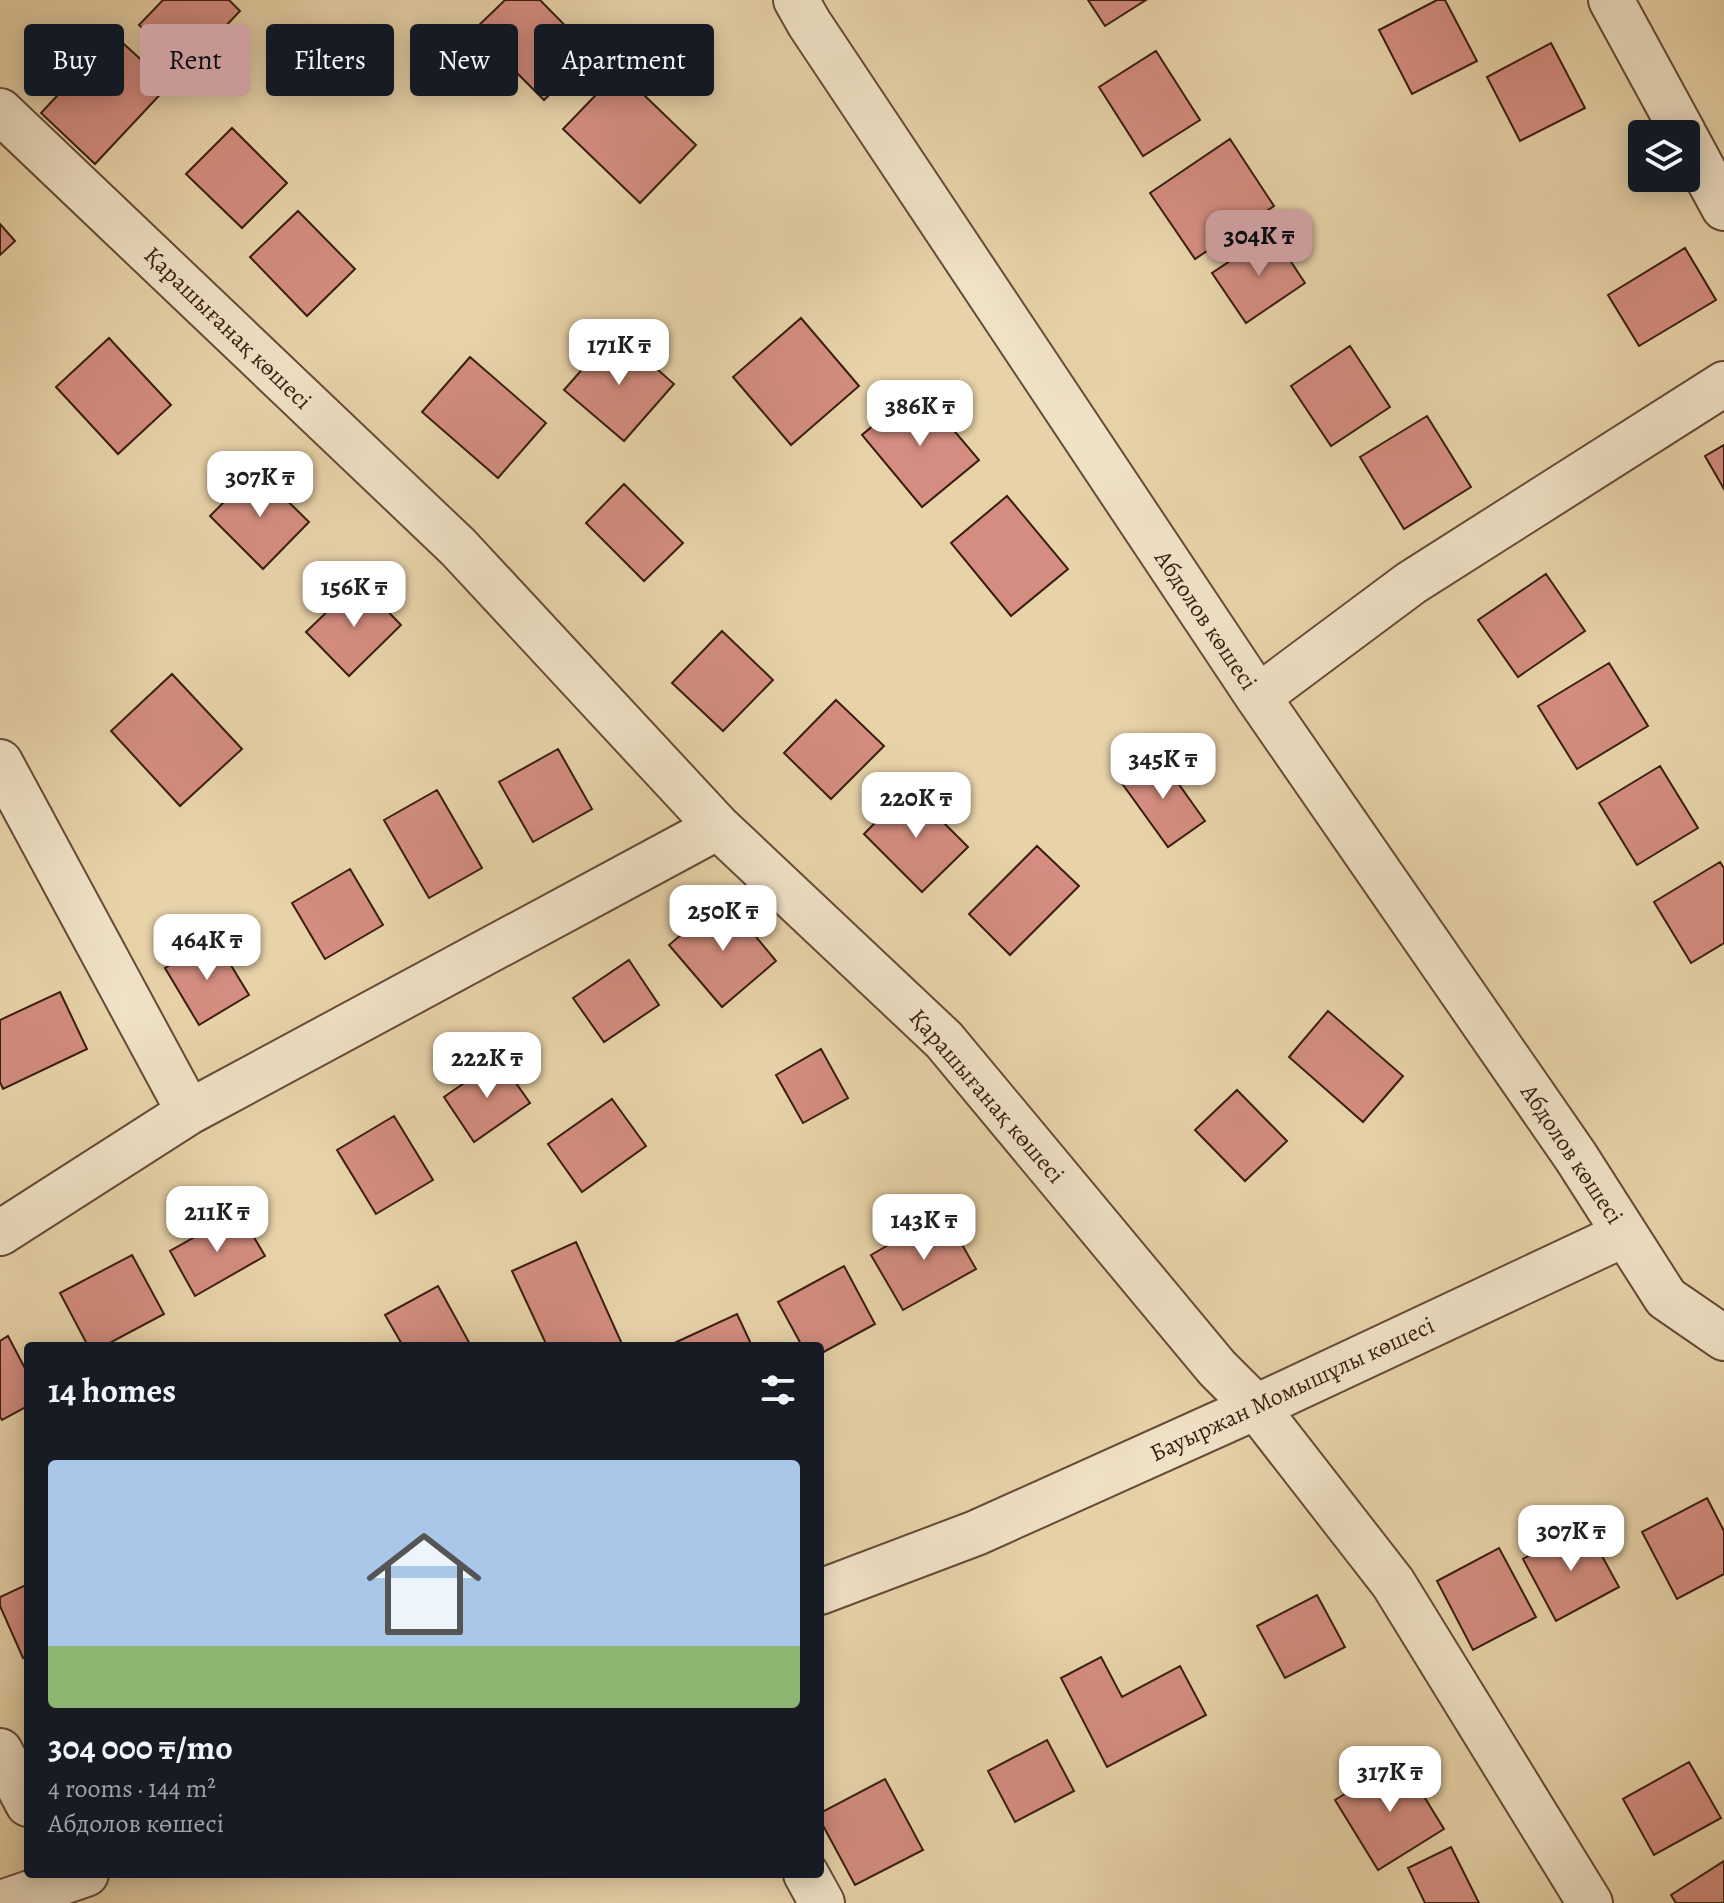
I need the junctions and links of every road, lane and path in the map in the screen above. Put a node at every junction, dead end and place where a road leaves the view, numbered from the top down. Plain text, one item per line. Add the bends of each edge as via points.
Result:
1 (796, 0) edge
2 (1611, 0) edge
3 (0, 111) edge
4 (1676, 120) edge
5 (1700, 159) edge
6 (1720, 190) edge
7 (1724, 384) edge
8 (1258, 697) junction
9 (0, 762) edge
10 (718, 827) junction
11 (189, 1112) junction
12 (0, 1233) edge
13 (1625, 1234) junction
14 (1724, 1338) edge
15 (1256, 1407) junction
16 (824, 1590) edge
17 (0, 1751) edge
18 (24, 1796) edge
19 (808, 1878) edge
20 (75, 1883) edge
21 (1, 1903) edge
22 (822, 1903) edge
23 (1590, 1903) edge

1 - 8 street, Абдолов көшесі
2 - 4 street
3 - 10 street, Қарашығанақ көшесі via 458,547
5 - 6 street
7 - 8 street via 1411,583
8 - 13 street, Абдолов көшесі
9 - 11 street
10 - 11 street
10 - 15 street, Қарашығанақ көшесі via 944,1040 1217,1368
11 - 12 street
13 - 14 street via 1666,1298
13 - 15 street, Бауыржан Момышұлы көшесі
15 - 16 street, Бауыржан Момышұлы көшесі via 976,1533
15 - 23 street, Қарашығанақ көшесі via 1393,1583
17 - 18 street
19 - 22 street
20 - 21 street

